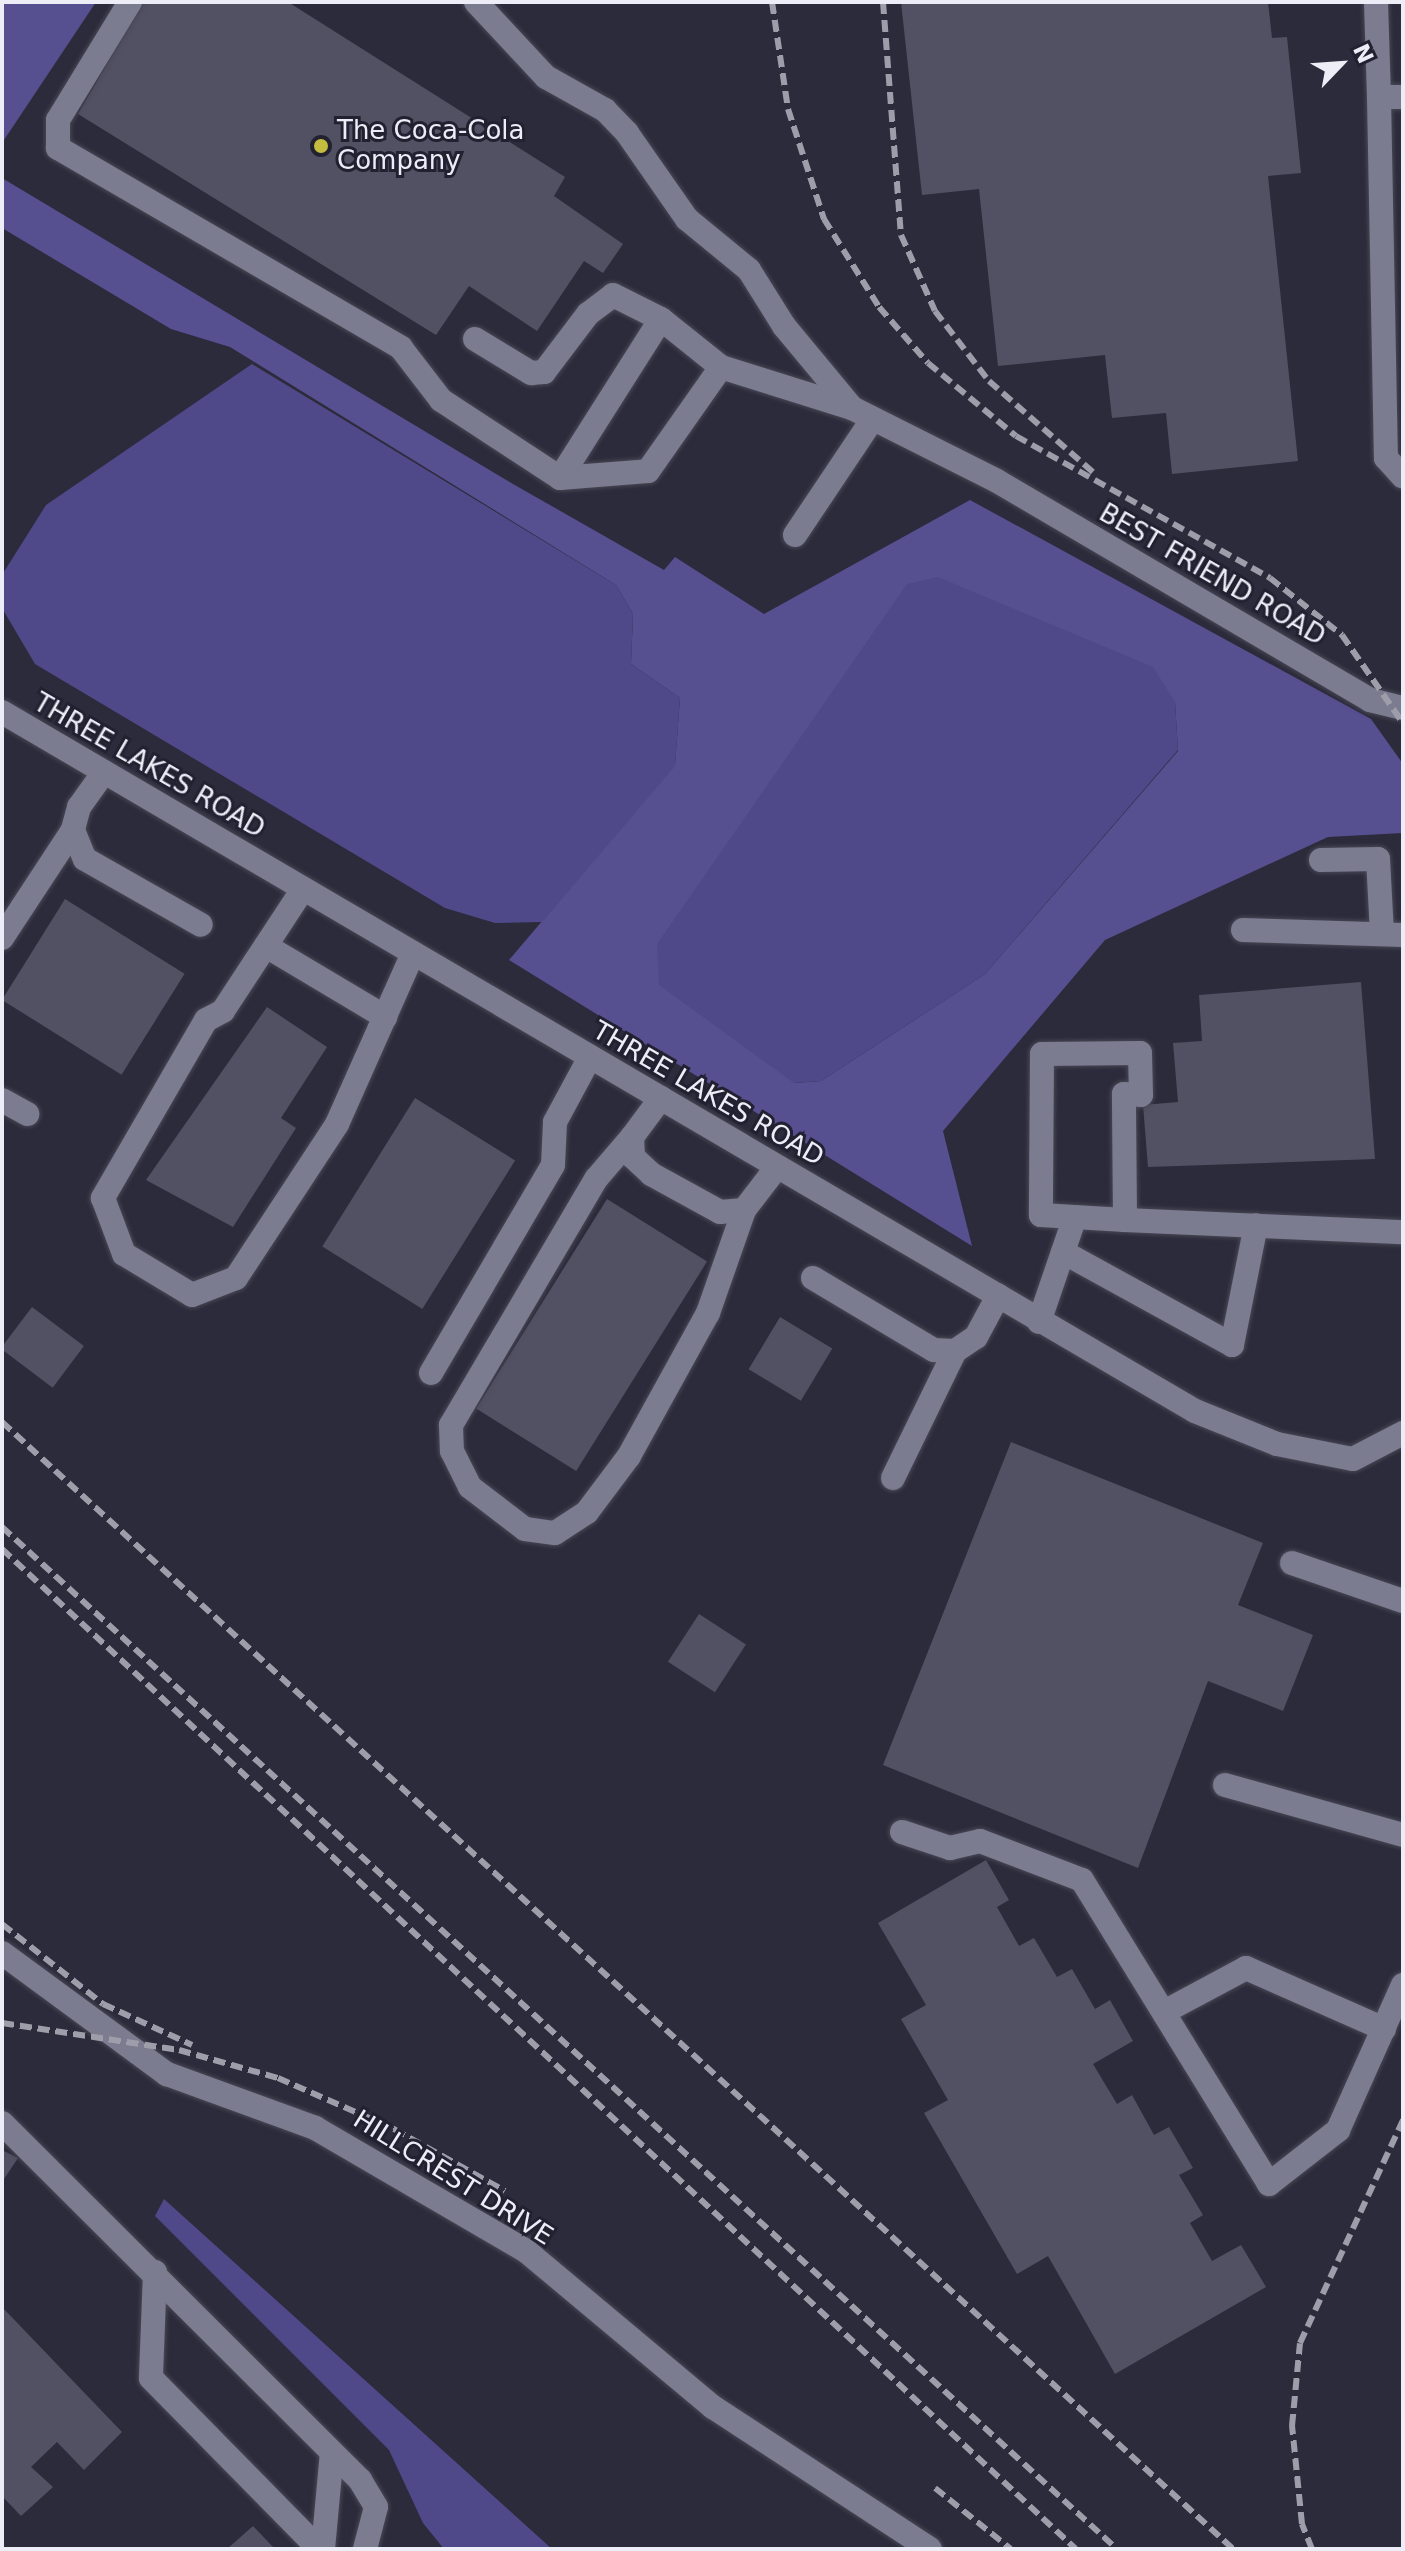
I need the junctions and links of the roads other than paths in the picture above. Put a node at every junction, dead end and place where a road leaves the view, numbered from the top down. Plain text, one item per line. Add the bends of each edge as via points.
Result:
1 (130, 2) edge
2 (476, 2) edge
3 (1376, 2) edge
4 (1391, 97) edge
5 (1393, 280) edge
6 (661, 319) junction
7 (475, 339) dead end
8 (721, 367) junction
9 (862, 414) junction
10 (1403, 477) edge
11 (560, 478) junction
12 (795, 535) dead end
13 (1403, 708) edge
14 (2, 712) edge
15 (104, 772) junction
16 (73, 830) junction
17 (1321, 860) dead end
18 (303, 889) junction
19 (201, 925) dead end
20 (1243, 930) dead end
21 (1392, 934) edge
22 (2, 938) edge
23 (266, 946) junction
24 (413, 953) junction
25 (385, 1017) junction
26 (590, 1057) junction
27 (661, 1098) junction
28 (2, 1100) edge
29 (27, 1114) dead end
30 (632, 1137) junction
31 (777, 1167) junction
32 (744, 1210) junction
33 (1075, 1217) junction
34 (1125, 1220) junction
35 (1256, 1225) junction
36 (1403, 1232) edge
37 (1063, 1252) junction
38 (813, 1278) dead end
39 (998, 1296) junction
40 (1039, 1322) junction
41 (955, 1351) junction
42 (431, 1373) dead end
43 (1403, 1433) edge
44 (893, 1478) dead end
45 (1292, 1563) dead end
46 (1403, 1601) edge
47 (1225, 1785) dead end
48 (902, 1832) dead end
49 (1403, 1835) edge
50 (2, 1953) edge
51 (1403, 1985) edge
52 (1164, 2012) junction
53 (1384, 2029) junction
54 (2, 2123) edge
55 (155, 2272) junction
56 (332, 2452) junction
57 (321, 2549) edge
58 (365, 2549) edge
59 (930, 2549) edge

1 - 11 street via 58,120 58,148 401,348 441,400
2 - 9 street via 546,77 605,110 627,133 687,219 749,270 784,326
3 - 4 street
4 - 5 street
5 - 10 street via 1386,458
6 - 7 street via 613,295 604,298 557,363 538,373
6 - 8 street
6 - 11 street
8 - 9 street, BEST FRIEND ROAD
8 - 11 street via 648,471
9 - 12 street
9 - 13 street, BEST FRIEND ROAD via 997,481 1370,700
14 - 15 street, THREE LAKES ROAD
15 - 16 street via 79,807
15 - 18 street, THREE LAKES ROAD
16 - 19 street via 85,859
16 - 22 street
17 - 21 street via 1378,859
18 - 23 street
18 - 24 street, THREE LAKES ROAD
20 - 21 street
23 - 25 street
23 - 25 street via 223,1011 206,1020 103,1198 124,1254 192,1295 236,1278 337,1124
24 - 25 street
24 - 26 street, THREE LAKES ROAD
26 - 27 street, THREE LAKES ROAD
26 - 42 street via 555,1122 553,1165
27 - 30 street
27 - 31 street, THREE LAKES ROAD
28 - 29 street
30 - 32 street via 633,1157 651,1174 720,1212
30 - 32 street via 596,1179 451,1425 452,1451 470,1487 525,1529 555,1533 587,1512 629,1456 708,1313
31 - 32 street
31 - 39 street, THREE LAKES ROAD
33 - 34 street
33 - 34 street via 1041,1215 1042,1054 1140,1053 1141,1095 1124,1094
33 - 37 street
34 - 35 street
35 - 36 street
35 - 37 street via 1232,1345
37 - 40 street
38 - 41 street via 934,1350
39 - 40 street, THREE LAKES ROAD
39 - 41 street via 976,1337
40 - 43 street, THREE LAKES ROAD via 1195,1411 1277,1444 1353,1459
41 - 44 street
45 - 46 street
47 - 49 street
48 - 52 street via 950,1848 980,1841 1082,1880
50 - 59 street, HILLCREST DRIVE via 167,2074 315,2128 525,2250 713,2407
51 - 53 street
52 - 53 street via 1246,1968
52 - 53 street via 1269,2184 1338,2130
54 - 55 street
55 - 56 street
55 - 57 street via 151,2378
56 - 57 street
56 - 58 street via 376,2507

